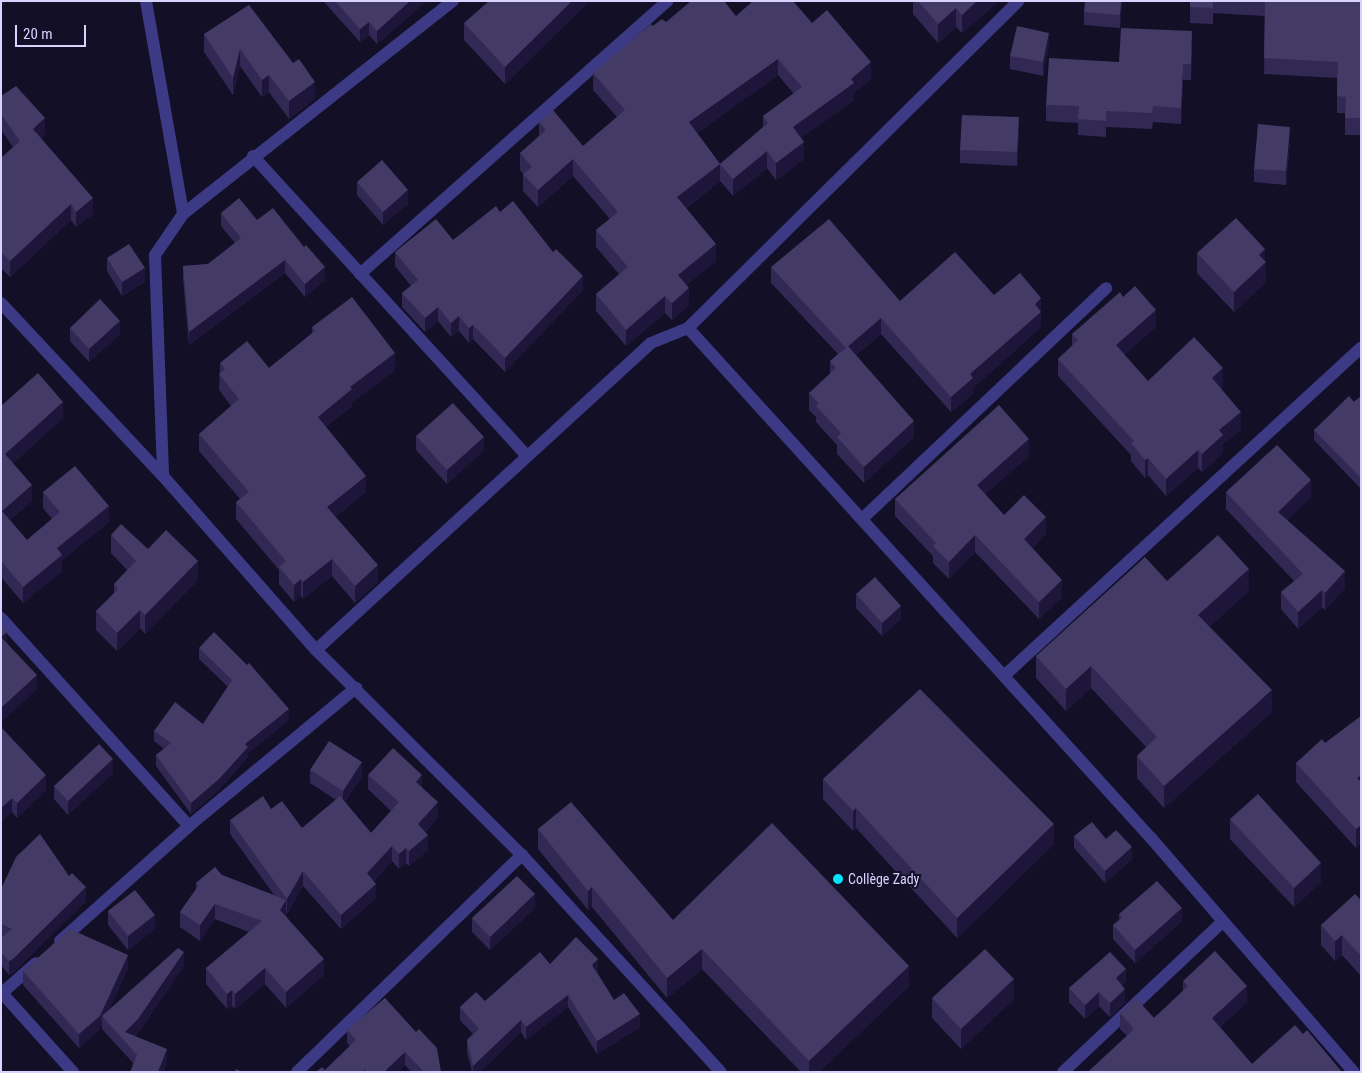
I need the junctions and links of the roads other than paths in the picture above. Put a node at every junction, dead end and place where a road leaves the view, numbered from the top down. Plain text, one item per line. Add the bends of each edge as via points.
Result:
1 (146, 1) edge
2 (453, 1) edge
3 (667, 1) edge
4 (1019, 1) edge
5 (253, 156) junction
6 (183, 214) junction
7 (360, 274) junction
8 (1106, 288) dead end
9 (1, 303) edge
10 (688, 328) junction
11 (1361, 348) edge
12 (526, 455) junction
13 (163, 476) junction
14 (862, 519) junction
15 (1, 618) edge
16 (316, 650) junction
17 (1004, 676) junction
18 (356, 688) junction
19 (189, 826) junction
20 (522, 855) junction
21 (1222, 922) junction
22 (2, 992) edge
23 (73, 1072) edge
24 (297, 1072) edge
25 (721, 1072) edge
26 (1063, 1072) edge
27 (1354, 1072) edge

1 - 6 street
2 - 5 street
3 - 7 street
4 - 10 street
5 - 6 street
5 - 7 street
6 - 13 street via 155,255
7 - 12 street
8 - 14 street
9 - 13 street
10 - 12 street via 651,343
10 - 14 street
11 - 17 street
12 - 16 street
13 - 16 street
14 - 17 street
15 - 19 street
16 - 18 street
17 - 21 street
18 - 19 street
18 - 20 street
19 - 22 street
20 - 24 street
20 - 25 street
21 - 26 street
21 - 27 street
22 - 23 street

